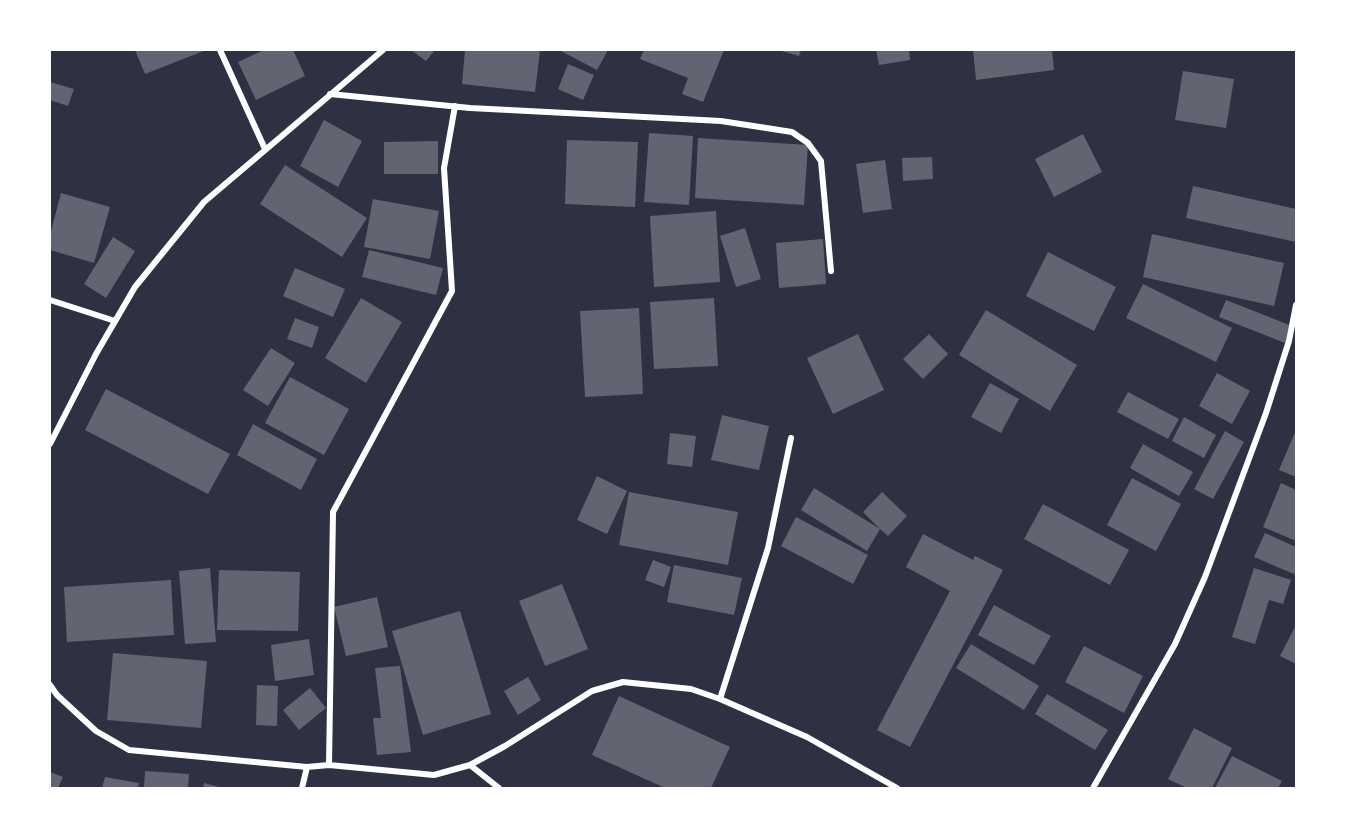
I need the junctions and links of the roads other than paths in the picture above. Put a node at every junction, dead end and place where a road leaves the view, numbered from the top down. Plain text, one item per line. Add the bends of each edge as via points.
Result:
1 (220, 50) edge
2 (383, 50) edge
3 (330, 94) junction
4 (455, 106) junction
5 (265, 149) junction
6 (831, 272) dead end
7 (50, 300) edge
8 (1296, 305) edge
9 (115, 321) junction
10 (791, 438) dead end
11 (50, 444) edge
12 (50, 684) edge
13 (720, 699) junction
14 (329, 765) junction
15 (470, 765) junction
16 (307, 767) junction
17 (302, 789) edge
18 (499, 789) edge
19 (897, 789) edge
20 (1093, 789) edge

1 - 5 street
2 - 3 street
3 - 4 street
3 - 5 street
4 - 6 street via 721,121 792,132 808,143 821,161
4 - 14 street via 444,168 452,291 333,512
5 - 9 street via 204,202 135,287
7 - 9 street
8 - 20 street via 1266,413 1205,577 1175,644
9 - 11 street
10 - 13 street via 768,548
12 - 16 street via 96,732 129,750
13 - 15 street via 691,689 623,682 592,691
13 - 19 street via 807,737
14 - 15 street via 434,775
14 - 16 street
15 - 18 street
16 - 17 street

